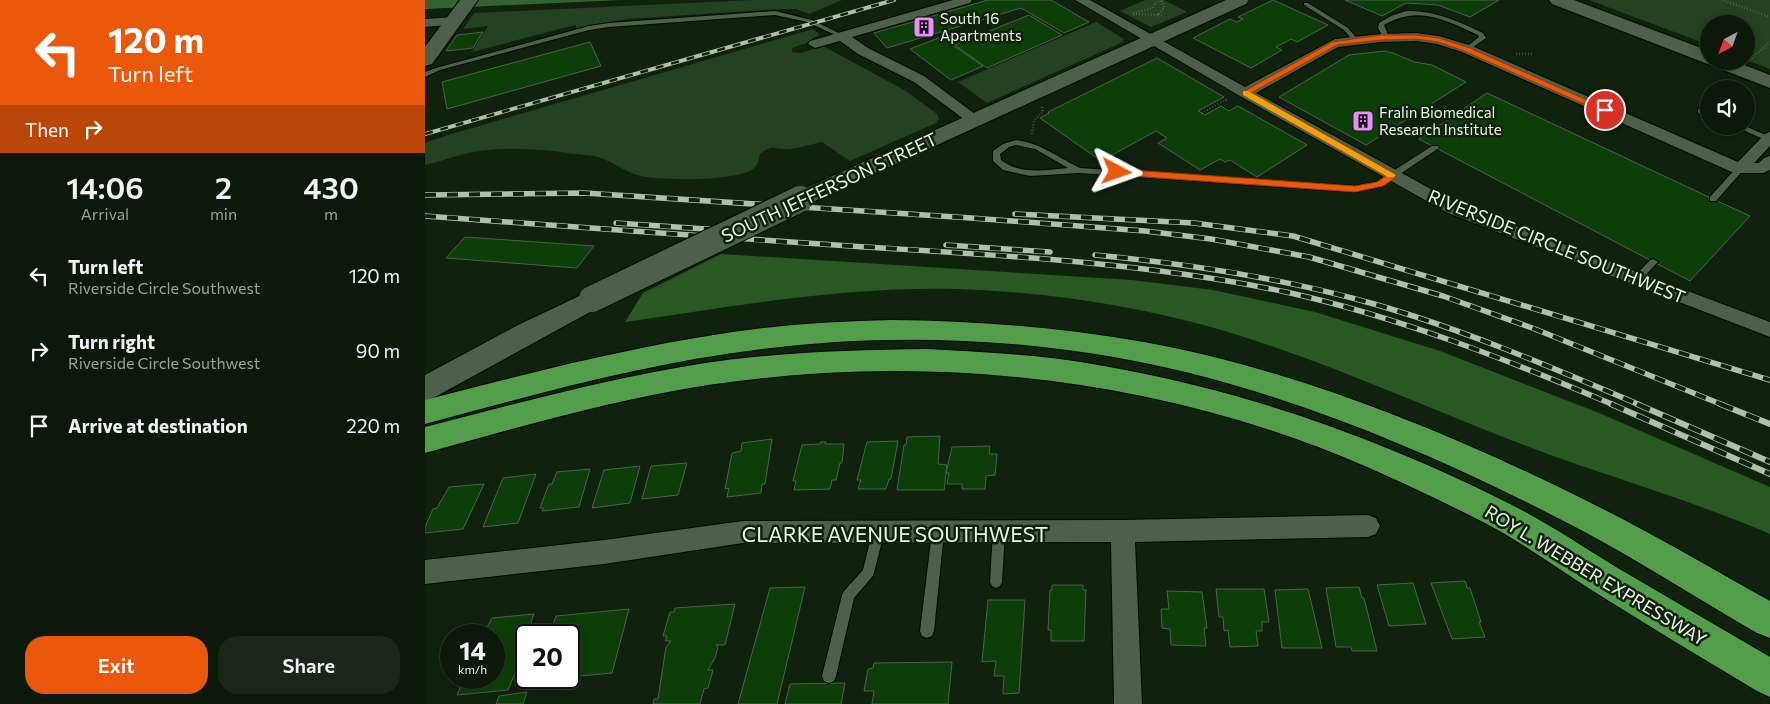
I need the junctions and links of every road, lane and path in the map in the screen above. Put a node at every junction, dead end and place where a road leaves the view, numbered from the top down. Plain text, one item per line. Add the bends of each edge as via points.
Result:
1 (469, 0) edge
2 (966, 0) edge
3 (1081, 0) edge
4 (1162, 0) edge
5 (1239, 0) edge
6 (1558, 0) edge
7 (1722, 0) edge
8 (1306, 4) dead end
9 (1133, 14) junction
10 (1160, 15) junction
11 (1770, 17) edge
12 (1127, 18) dead end
13 (1165, 18) dead end
14 (453, 21) junction
15 (425, 24) edge
16 (841, 36) junction
17 (1386, 38) junction
18 (1152, 41) junction
19 (1356, 41) junction
20 (1770, 42) edge
21 (815, 44) dead end
22 (1467, 49) junction
23 (1700, 55) edge
24 (1755, 55) edge
25 (425, 60) edge
26 (1740, 70) edge
27 (425, 75) edge
28 (1770, 82) edge
29 (1238, 95) junction
30 (1037, 104) dead end
31 (1202, 113) dead end
32 (974, 120) junction
33 (1755, 133) edge
34 (1769, 139) edge
35 (1027, 143) junction
36 (1435, 148) dead end
37 (1770, 160) edge
38 (1740, 169) junction
39 (1079, 170) junction
40 (1392, 176) junction
41 (1713, 199) dead end
42 (1653, 262) dead end
43 (1637, 279) junction
44 (1770, 330) edge
45 (425, 389) edge
46 (425, 412) edge
47 (425, 440) edge
48 (1368, 526) dead end
49 (1123, 531) junction
50 (938, 532) junction
51 (999, 532) junction
52 (878, 533) junction
53 (425, 572) edge
54 (996, 582) dead end
55 (1770, 620) edge
56 (927, 631) dead end
57 (829, 676) dead end
58 (1770, 678) edge
59 (1128, 704) edge

1 - 14 main road
2 - 16 street
3 - 18 street, RIVERSIDE CIRCLE SOUTHWEST
4 - 9 path via 1153,8
4 - 10 path via 1164,8
5 - 18 main road, SOUTH JEFFERSON STREET
6 - 23 main road
7 - 11 path
8 - 19 lane via 1346,29
9 - 10 path
9 - 12 path
10 - 13 path
14 - 15 street
14 - 25 main road
16 - 21 street
16 - 27 lane via 816,22 775,13 609,25
16 - 32 street via 863,51 919,79
17 - 19 street
17 - 22 street via 1439,40
17 - 22 lane via 1381,24 1387,20 1404,12 1427,13 1481,34 1483,38
18 - 29 street, RIVERSIDE CIRCLE SOUTHWEST
18 - 32 main road, SOUTH JEFFERSON STREET
19 - 29 street via 1335,43
20 - 24 path
22 - 38 street
26 - 28 main road
29 - 31 path
29 - 40 street, RIVERSIDE CIRCLE SOUTHWEST
30 - 35 path via 1043,111 1034,121
32 - 45 main road, SOUTH JEFFERSON STREET, bridge via 592,299
33 - 34 lane
34 - 38 street
35 - 39 lane
35 - 39 lane via 1014,142 1002,146 996,153 997,161 1006,168 1030,173
36 - 40 lane
37 - 38 street via 1763,168
38 - 41 lane
39 - 40 lane via 1355,189 1379,184
40 - 43 street, RIVERSIDE CIRCLE SOUTHWEST via 1454,208
42 - 43 lane
43 - 44 street, RIVERSIDE CIRCLE SOUTHWEST
46 - 55 highway, ROY L. WEBBER EXPRESSWAY via 535,382 675,352 764,338 892,330 1009,334 1084,342 1208,367 1352,412 1590,518
47 - 58 highway, ROY L. WEBBER EXPRESSWAY via 663,382 745,369 890,359 1005,363 1068,370 1205,398 1273,418 1407,470 1512,522
48 - 49 street, CLARKE AVENUE SOUTHWEST
49 - 51 street, CLARKE AVENUE SOUTHWEST
49 - 59 street
50 - 51 street, CLARKE AVENUE SOUTHWEST
50 - 52 street, CLARKE AVENUE SOUTHWEST
50 - 56 lane
51 - 54 lane
52 - 53 street, CLARKE AVENUE SOUTHWEST via 743,532
52 - 57 lane via 868,573 847,595

